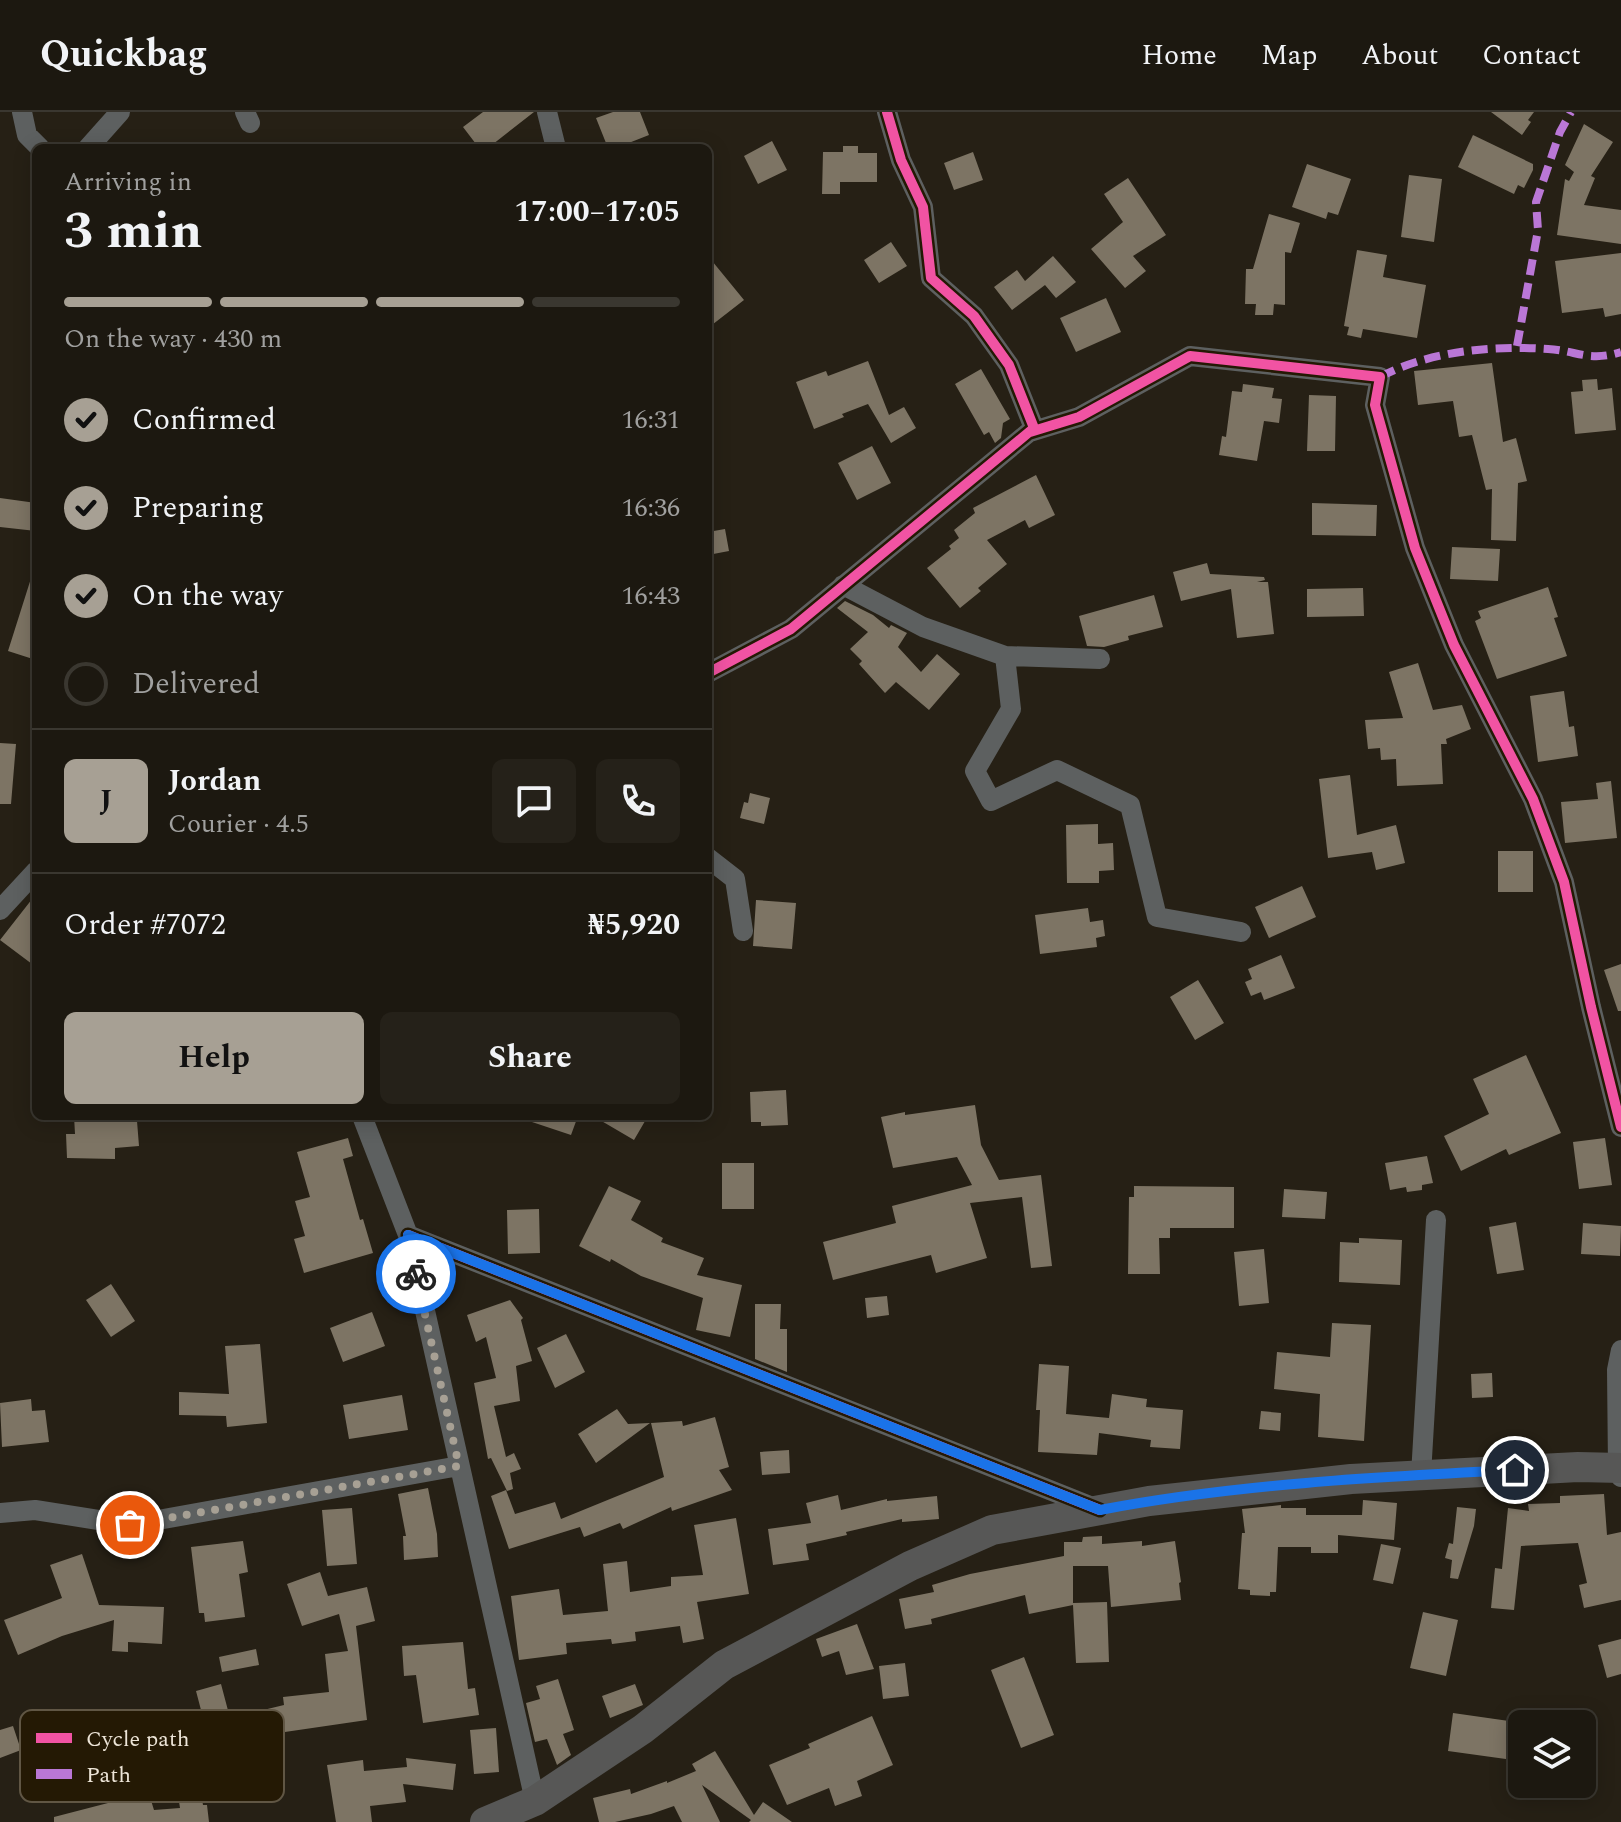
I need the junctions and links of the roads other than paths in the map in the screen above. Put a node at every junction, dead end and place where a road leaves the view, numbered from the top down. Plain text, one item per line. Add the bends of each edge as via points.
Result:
1 (22, 112) edge
2 (120, 112) edge
3 (547, 112) edge
4 (887, 112) edge
5 (36, 144) edge
6 (92, 144) edge
7 (555, 144) edge
8 (1030, 432) junction
9 (843, 585) junction
10 (1005, 656) junction
11 (1100, 659) dead end
12 (712, 671) edge
13 (712, 861) edge
14 (32, 875) edge
15 (0, 910) edge
16 (743, 931) dead end
17 (1241, 932) dead end
18 (364, 1120) edge
19 (1621, 1127) edge
20 (1436, 1220) dead end
21 (408, 1235) junction
22 (1621, 1350) edge
23 (459, 1466) junction
24 (1620, 1471) edge
25 (1421, 1475) junction
26 (1100, 1510) junction
27 (0, 1513) edge
28 (536, 1812) edge
29 (485, 1822) edge

1 - 5 street via 27,135
2 - 6 street
3 - 7 street
4 - 8 street via 923,207 931,278 974,316 1009,365 1034,428
8 - 9 street
8 - 19 street via 1079,417 1190,356 1380,377 1375,405 1415,548 1454,645 1533,799 1564,882
9 - 10 street via 923,627
9 - 12 street via 791,629
10 - 11 street
10 - 17 street via 1011,709 975,771 991,801 1057,770 1130,805 1157,917
13 - 16 street via 735,879
14 - 15 street
18 - 21 street
20 - 25 street
21 - 23 street
21 - 26 street
22 - 24 street
23 - 27 street via 130,1525 35,1510
23 - 28 street
24 - 25 main road via 1578,1467
25 - 26 main road
26 - 28 main road via 992,1530 910,1566 724,1665
28 - 29 main road

